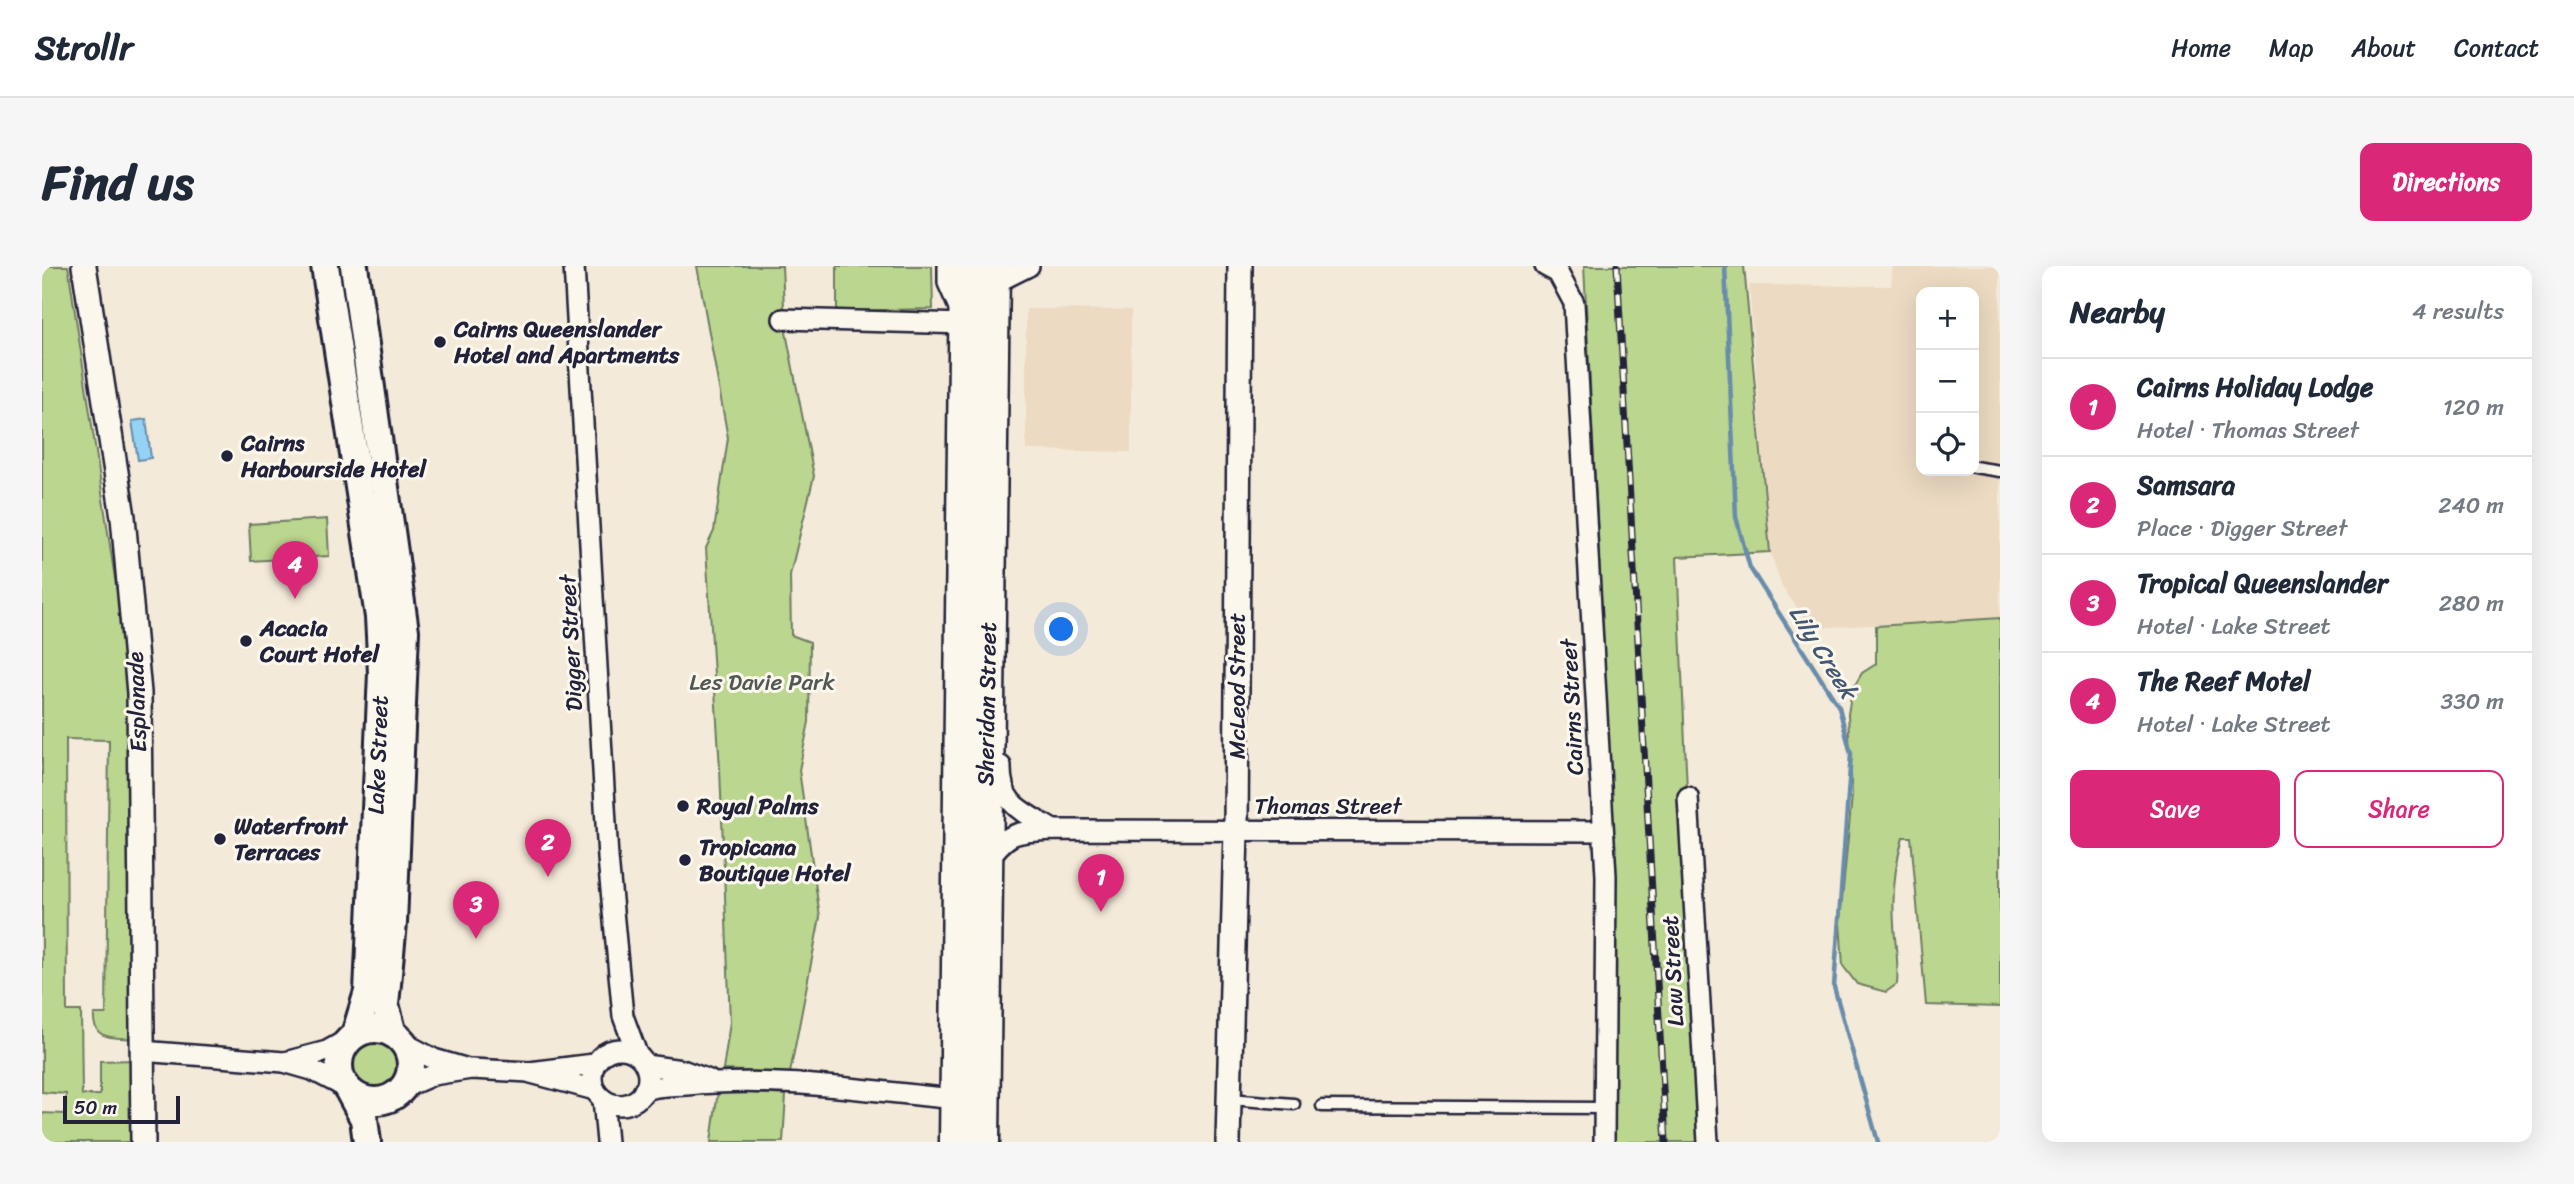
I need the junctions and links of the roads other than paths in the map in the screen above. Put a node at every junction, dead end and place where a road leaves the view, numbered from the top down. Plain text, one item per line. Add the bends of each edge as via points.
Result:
1 (84, 266) edge
2 (325, 266) edge
3 (354, 266) edge
4 (574, 266) edge
5 (948, 266) edge
6 (966, 266) edge
7 (1030, 266) edge
8 (1240, 266) edge
9 (1552, 270) edge
10 (993, 275) edge
11 (361, 307) junction
12 (333, 312) junction
13 (783, 318) dead end
14 (966, 324) junction
15 (1979, 468) edge
16 (2000, 471) edge
17 (988, 662) junction
18 (1688, 797) dead end
19 (1053, 830) junction
20 (1236, 830) junction
21 (1603, 831) junction
22 (984, 866) junction
23 (623, 1016) junction
24 (352, 1037) junction
25 (397, 1038) junction
26 (141, 1051) junction
27 (600, 1058) junction
28 (641, 1059) junction
29 (284, 1062) junction
30 (471, 1069) junction
31 (530, 1072) junction
32 (713, 1081) junction
33 (347, 1089) junction
34 (645, 1090) junction
35 (399, 1092) junction
36 (599, 1095) junction
37 (970, 1095) junction
38 (1230, 1102) junction
39 (627, 1104) junction
40 (1294, 1104) dead end
41 (1322, 1106) dead end
42 (1604, 1108) junction
43 (608, 1138) edge
44 (143, 1142) edge
45 (368, 1142) edge
46 (377, 1142) edge
47 (956, 1142) edge
48 (983, 1142) edge
49 (997, 1142) edge
50 (1230, 1142) edge
51 (1604, 1142) edge
52 (1708, 1142) edge

1 - 26 street, Esplanade via 123,517 139,693
2 - 12 main road, Lake Street
3 - 11 main road, Lake Street
4 - 23 street, Digger Street via 608,858
5 - 14 street via 948,283
6 - 14 highway, Sheridan Street
7 - 10 street
8 - 20 street, McLeod Street
9 - 21 street, Cairns Street via 1574,303
10 - 17 highway, Sheridan Street
11 - 12 street via 353,304
11 - 25 main road, Lake Street via 405,631 393,923 385,1004
12 - 24 main road, Lake Street via 379,617 382,673 368,992
13 - 14 street
14 - 37 highway, Sheridan Street
15 - 16 lane
17 - 19 street via 1004,716 1001,786 1017,807
17 - 22 highway, Sheridan Street
18 - 52 street, Law Street
19 - 20 street, Thomas Street
19 - 22 street, Thomas Street via 1006,837
20 - 21 street, Thomas Street
20 - 38 street, McLeod Street
21 - 42 street, Cairns Street
22 - 37 highway, Sheridan Street
23 - 27 street, Digger Street via 616,1040
23 - 28 street, Digger Street
24 - 25 main road via 371,1029
24 - 29 street via 327,1051
24 - 33 main road via 339,1059
25 - 30 street via 434,1059
25 - 35 main road via 411,1065
26 - 29 street
26 - 44 street, Esplanade
27 - 28 street via 622,1049
27 - 31 street
27 - 36 street via 592,1082
28 - 32 street
28 - 34 street via 648,1082
29 - 33 street via 312,1070
30 - 31 street
30 - 35 street via 433,1075
31 - 36 street
32 - 34 street
32 - 37 street
33 - 35 main road via 371,1101
33 - 45 main road via 364,1119
34 - 39 street
35 - 46 main road
36 - 39 street via 610,1103
36 - 43 street
37 - 47 highway, Sheridan Street
37 - 48 highway, Sheridan Street
37 - 49 highway via 994,1124
38 - 40 lane
38 - 50 street, McLeod Street
39 - 43 street
41 - 42 lane
42 - 51 street, Cairns Street

